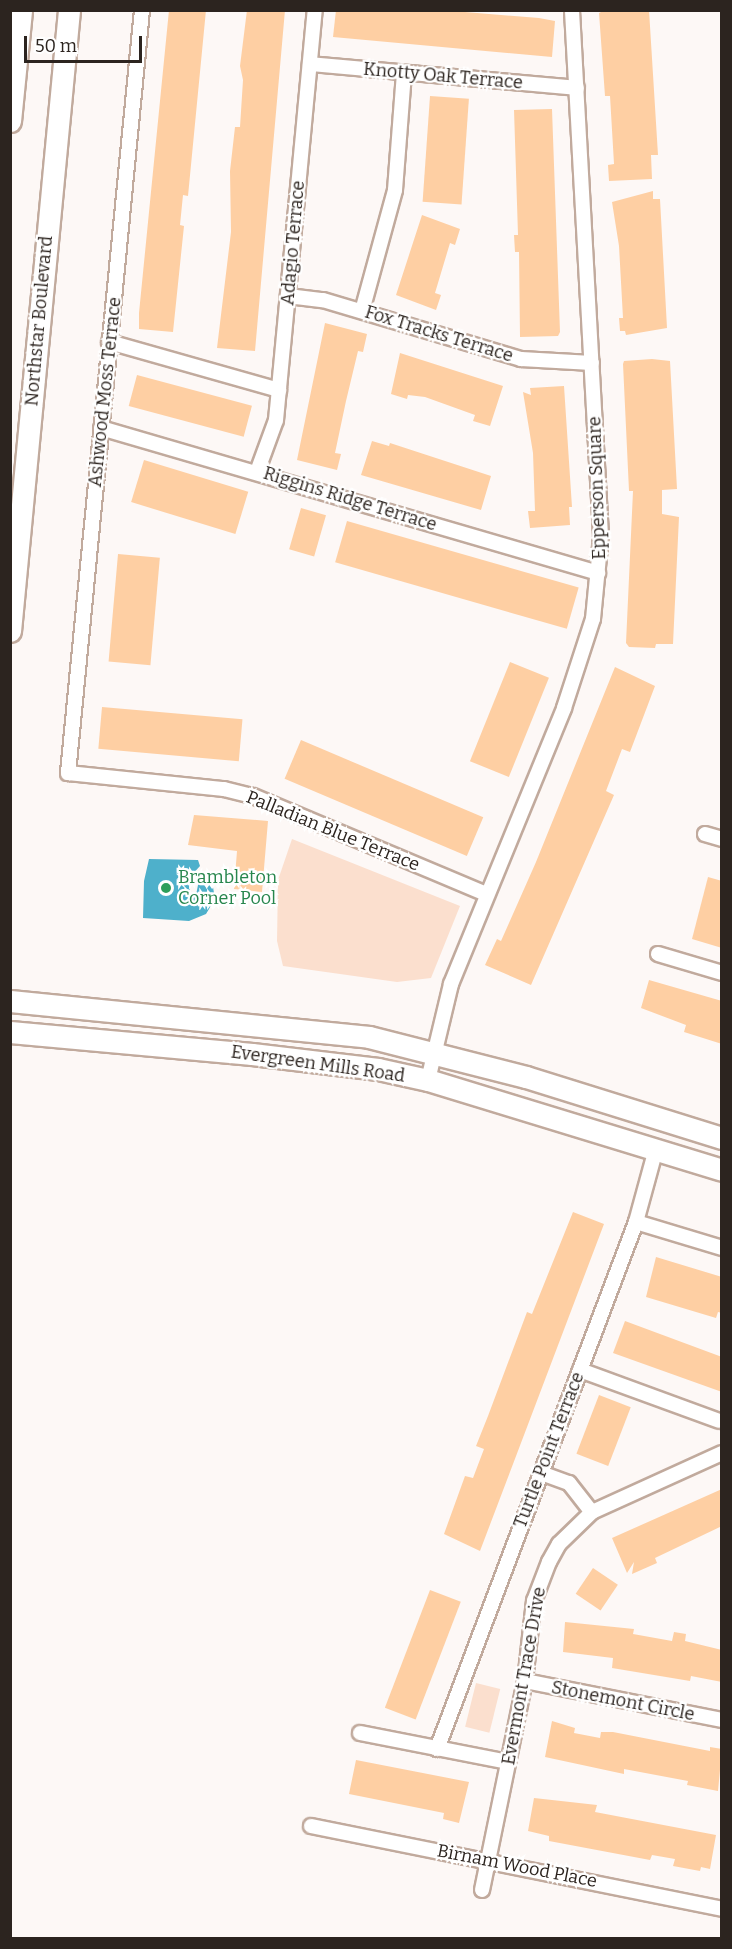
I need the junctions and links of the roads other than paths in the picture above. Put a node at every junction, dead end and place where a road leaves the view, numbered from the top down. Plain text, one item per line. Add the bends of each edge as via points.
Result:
1 (21, 10) edge
2 (69, 10) edge
3 (142, 10) edge
4 (315, 10) edge
5 (572, 10) edge
6 (310, 64) junction
7 (404, 72) junction
8 (577, 88) junction
9 (10, 121) edge
10 (288, 296) junction
11 (362, 311) junction
12 (110, 342) junction
13 (592, 363) junction
14 (279, 390) junction
15 (101, 428) junction
16 (257, 472) junction
17 (598, 573) junction
18 (10, 632) edge
19 (68, 773) joint
20 (705, 834) dead end
21 (722, 839) edge
22 (486, 894) junction
23 (658, 954) dead end
24 (722, 973) edge
25 (10, 1001) edge
26 (10, 1032) edge
27 (435, 1052) junction
28 (428, 1080) junction
29 (722, 1138) edge
30 (656, 1149) junction
31 (722, 1170) edge
32 (636, 1222) junction
33 (722, 1248) edge
34 (580, 1370) junction
35 (719, 1422) dead end
36 (722, 1453) edge
37 (541, 1473) junction
38 (592, 1512) junction
39 (525, 1681) junction
40 (722, 1720) edge
41 (360, 1733) dead end
42 (437, 1749) junction
43 (508, 1762) junction
44 (311, 1826) dead end
45 (489, 1860) junction
46 (482, 1890) dead end
47 (722, 1909) edge

1 - 9 main road
2 - 18 main road, Northstar Boulevard
3 - 12 street, Ashwood Moss Terrace
4 - 6 street, Adagio Terrace
5 - 8 street, Epperson Square
6 - 7 street, Knotty Oak Terrace
6 - 10 street, Adagio Terrace
7 - 8 street, Knotty Oak Terrace
7 - 11 street via 395,190
8 - 13 street, Epperson Square
10 - 11 street, Fox Tracks Terrace via 323,300
10 - 14 street, Adagio Terrace
11 - 13 street, Fox Tracks Terrace via 521,359
12 - 14 street
12 - 15 street, Ashwood Moss Terrace
13 - 17 street, Epperson Square via 601,536
14 - 16 street, Adagio Terrace via 269,446
15 - 16 street, Riggins Ridge Terrace
15 - 19 street, Ashwood Moss Terrace
16 - 17 street, Riggins Ridge Terrace
17 - 22 street, Epperson Square via 585,653
19 - 22 street, Palladian Blue Terrace via 224,789 253,796
20 - 21 street
22 - 27 street, Epperson Square via 451,984
23 - 24 street
25 - 27 main road, Evergreen Mills Road via 313,1029
26 - 28 main road, Evergreen Mills Road via 332,1062
27 - 28 street, Epperson Square
27 - 29 main road, Evergreen Mills Road
28 - 30 main road, Evergreen Mills Road
30 - 31 main road, Evergreen Mills Road
30 - 32 street, Turtle Point Terrace
32 - 33 street
32 - 34 street, Turtle Point Terrace
34 - 35 street
34 - 37 street, Turtle Point Terrace
36 - 38 street, Evermont Trace Drive
37 - 38 street via 569,1483
37 - 42 street, Turtle Point Terrace
38 - 39 street, Evermont Trace Drive via 560,1544 539,1582
39 - 40 street, Stonemont Circle
39 - 43 street, Evermont Trace Drive
41 - 42 street
42 - 43 street
43 - 45 street, Evermont Trace Drive
44 - 45 street, Birnam Wood Place
45 - 46 street, Evermont Trace Drive
45 - 47 street, Birnam Wood Place

